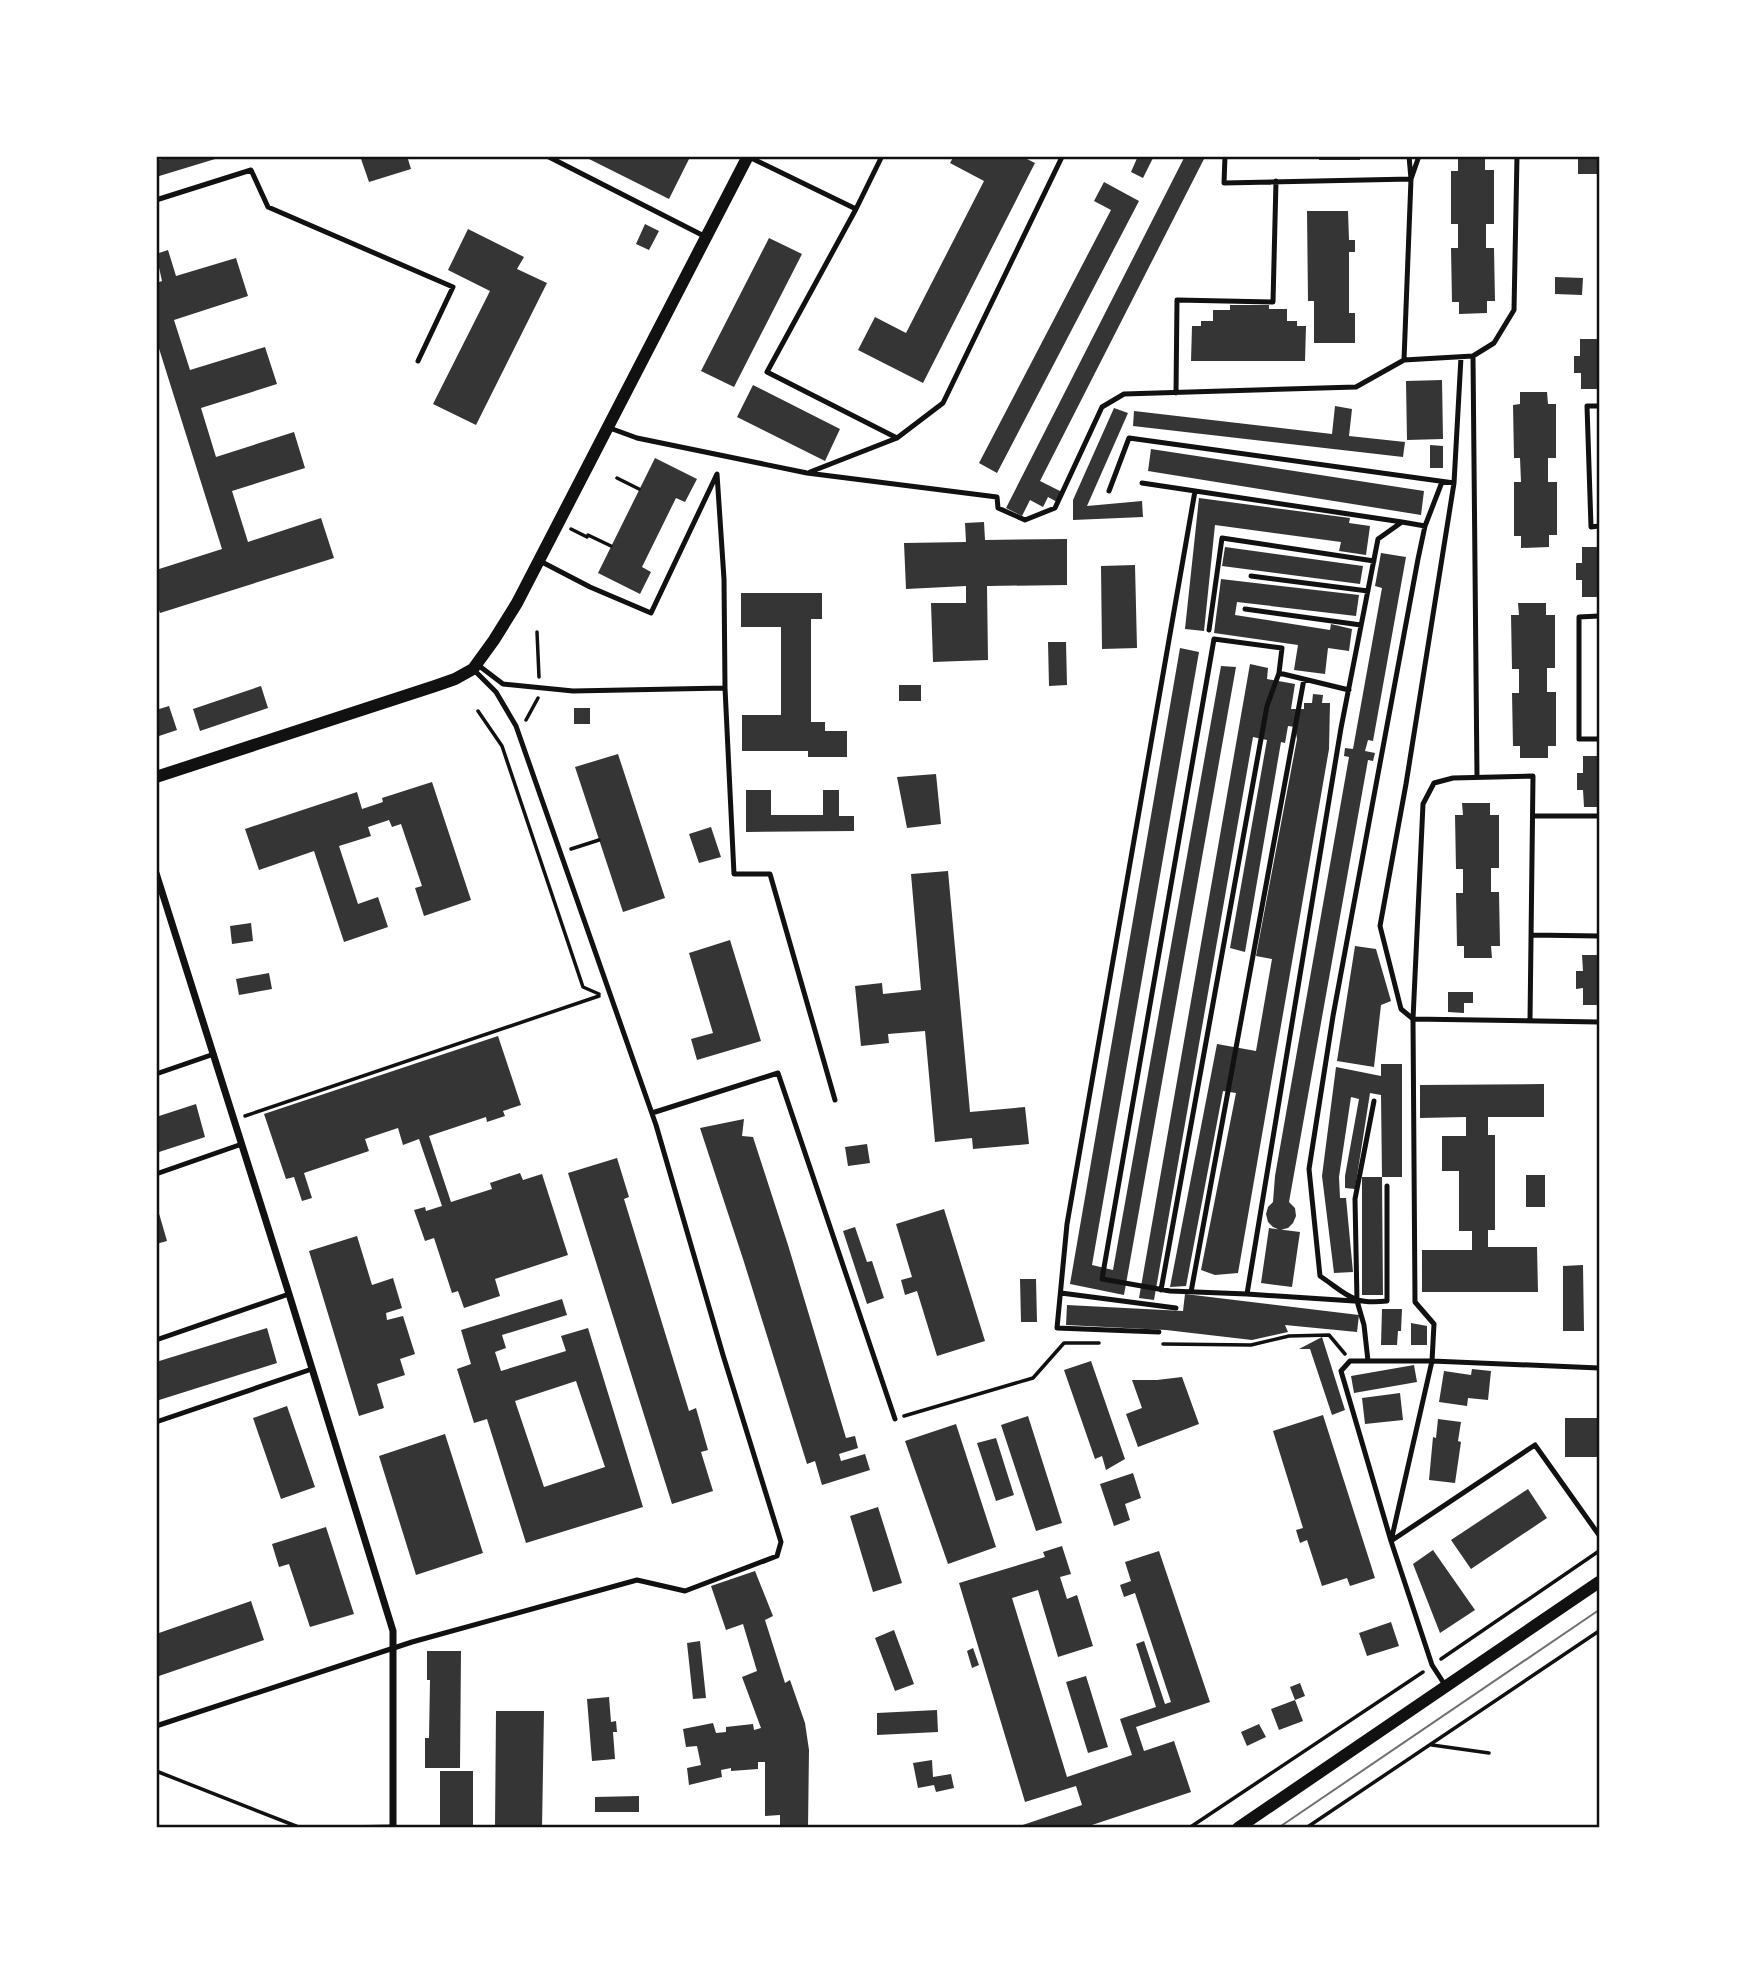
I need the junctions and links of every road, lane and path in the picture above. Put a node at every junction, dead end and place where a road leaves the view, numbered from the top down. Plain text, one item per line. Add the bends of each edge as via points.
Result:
1 (547, 156) edge
2 (568, 156) edge
3 (748, 156) edge
4 (882, 156) edge
5 (1225, 156) edge
6 (1409, 156) edge
7 (1419, 156) edge
8 (1517, 156) edge
9 (1062, 157) edge
10 (564, 164) junction
11 (1411, 179) junction
12 (1276, 181) junction
13 (156, 200) edge
14 (856, 209) junction
15 (707, 237) junction
16 (1473, 356) junction
17 (1461, 357) junction
18 (1404, 360) junction
19 (418, 361) dead end
20 (1176, 393) junction
21 (1599, 406) edge
22 (607, 427) junction
23 (897, 438) junction
24 (807, 473) junction
25 (617, 478) dead end
26 (1442, 482) junction
27 (1142, 483) dead end
28 (1454, 483) junction
29 (639, 489) dead end
30 (1109, 491) dead end
31 (1195, 491) junction
32 (1402, 522) junction
33 (1425, 526) junction
34 (1599, 527) edge
35 (587, 535) dead end
36 (611, 547) dead end
37 (540, 561) junction
38 (1374, 561) junction
39 (1251, 576) dead end
40 (1368, 592) junction
41 (1245, 609) dead end
42 (1599, 616) edge
43 (1361, 625) junction
44 (1209, 630) dead end
45 (475, 666) junction
46 (1279, 673) junction
47 (1304, 679) junction
48 (725, 688) junction
49 (1349, 690) junction
50 (478, 711) dead end
51 (1599, 738) edge
52 (156, 777) edge
53 (1477, 777) junction
54 (1533, 816) junction
55 (1599, 816) edge
56 (599, 840) dead end
57 (570, 850) dead end
58 (156, 873) edge
59 (1531, 935) junction
60 (1599, 936) edge
61 (1413, 1018) junction
62 (1530, 1020) junction
63 (1599, 1022) edge
64 (214, 1054) junction
65 (156, 1074) edge
66 (835, 1100) dead end
67 (1374, 1101) dead end
68 (652, 1114) junction
69 (234, 1119) junction
70 (242, 1144) junction
71 (156, 1174) edge
72 (1387, 1186) dead end
73 (1161, 1290) junction
74 (1191, 1292) junction
75 (1061, 1293) junction
76 (289, 1294) junction
77 (1247, 1294) junction
78 (1357, 1301) junction
79 (1176, 1308) dead end
80 (1158, 1332) dead end
81 (156, 1340) edge
82 (1104, 1343) dead end
83 (1158, 1344) dead end
84 (1350, 1360) junction
85 (1368, 1361) junction
86 (1433, 1361) junction
87 (1599, 1368) edge
88 (312, 1369) junction
89 (895, 1419) joint
90 (156, 1422) edge
91 (1599, 1535) edge
92 (1391, 1541) junction
93 (1599, 1551) edge
94 (1599, 1582) edge
95 (1599, 1631) edge
96 (394, 1648) junction
97 (1433, 1665) junction
98 (1447, 1688) junction
99 (156, 1726) edge
100 (1430, 1745) junction
101 (1489, 1753) dead end
102 (156, 1771) edge
103 (301, 1828) edge
104 (337, 1828) edge
105 (393, 1828) edge
106 (1189, 1828) edge
107 (1238, 1828) edge
108 (1306, 1828) edge

1 - 10 lane
2 - 10 lane
3 - 14 lane
3 - 15 street
4 - 14 lane
5 - 12 lane via 1224,183
6 - 11 lane
7 - 11 lane
8 - 16 lane via 1514,310 1494,343
9 - 23 lane via 943,403
10 - 15 lane
11 - 12 lane
11 - 18 lane
12 - 20 lane via 1273,302 1177,300
13 - 19 lane via 251,170 268,207 453,286
14 - 23 lane via 767,372
15 - 22 street
16 - 17 lane
16 - 53 lane
17 - 18 lane
17 - 28 lane
18 - 20 lane via 1356,387
20 - 24 lane via 1124,394 1102,407 1055,508 1026,520 998,508 997,497
21 - 34 lane via 1587,407 1591,527
22 - 24 lane via 637,438
22 - 37 street
23 - 24 lane
25 - 29 path
26 - 28 lane
26 - 30 lane via 1129,438
26 - 33 lane
27 - 31 lane
28 - 61 lane via 1380,926 1401,1009
31 - 32 lane
31 - 75 lane via 1068,1224
32 - 33 lane
32 - 38 lane via 1378,539
33 - 78 lane via 1308,1169 1320,1276
35 - 36 path
37 - 45 street
37 - 48 lane via 651,613 716,474 724,579
38 - 40 lane
38 - 44 lane via 1222,538
39 - 40 lane
40 - 43 lane
41 - 43 lane
42 - 51 lane via 1579,617 1579,739
43 - 49 lane
45 - 48 lane via 503,684 562,690
45 - 52 street via 435,686
45 - 68 lane via 516,726
46 - 47 lane
46 - 73 lane via 1267,706
46 - 73 lane via 1282,648 1214,639 1102,1279
47 - 49 lane
47 - 74 lane
48 - 66 lane via 734,874 770,874
49 - 77 lane
50 - 69 path via 502,746 583,987 601,995
53 - 54 lane via 1533,776
53 - 61 lane via 1434,783 1423,804
54 - 55 lane
54 - 59 lane
56 - 57 path
58 - 64 street
59 - 60 lane
59 - 62 lane
61 - 62 lane
61 - 86 lane via 1415,1302 1434,1324
62 - 63 lane
64 - 65 lane
64 - 69 street
67 - 78 lane via 1355,1199
68 - 89 lane via 778,1073
68 - 96 lane via 781,1542 777,1556 685,1591 637,1580
69 - 70 street
70 - 71 lane
70 - 76 street
72 - 78 lane via 1387,1301
73 - 74 lane
74 - 77 lane
75 - 79 lane
75 - 80 lane via 1057,1328
76 - 81 lane
76 - 88 street
77 - 78 lane
78 - 85 lane
82 - 89 path via 1064,1343 1033,1378
83 - 84 path via 1251,1345 1289,1336 1329,1335
84 - 85 lane
84 - 92 lane via 1341,1371
85 - 86 lane
86 - 87 lane
86 - 92 lane
88 - 90 lane
88 - 96 street via 386,1606
91 - 92 lane via 1535,1445
92 - 97 lane
93 - 97 path
94 - 98 street
95 - 100 path
96 - 99 lane
96 - 105 street
97 - 98 lane
97 - 106 path
98 - 107 street
100 - 101 path
100 - 108 path
102 - 103 path
104 - 105 lane

